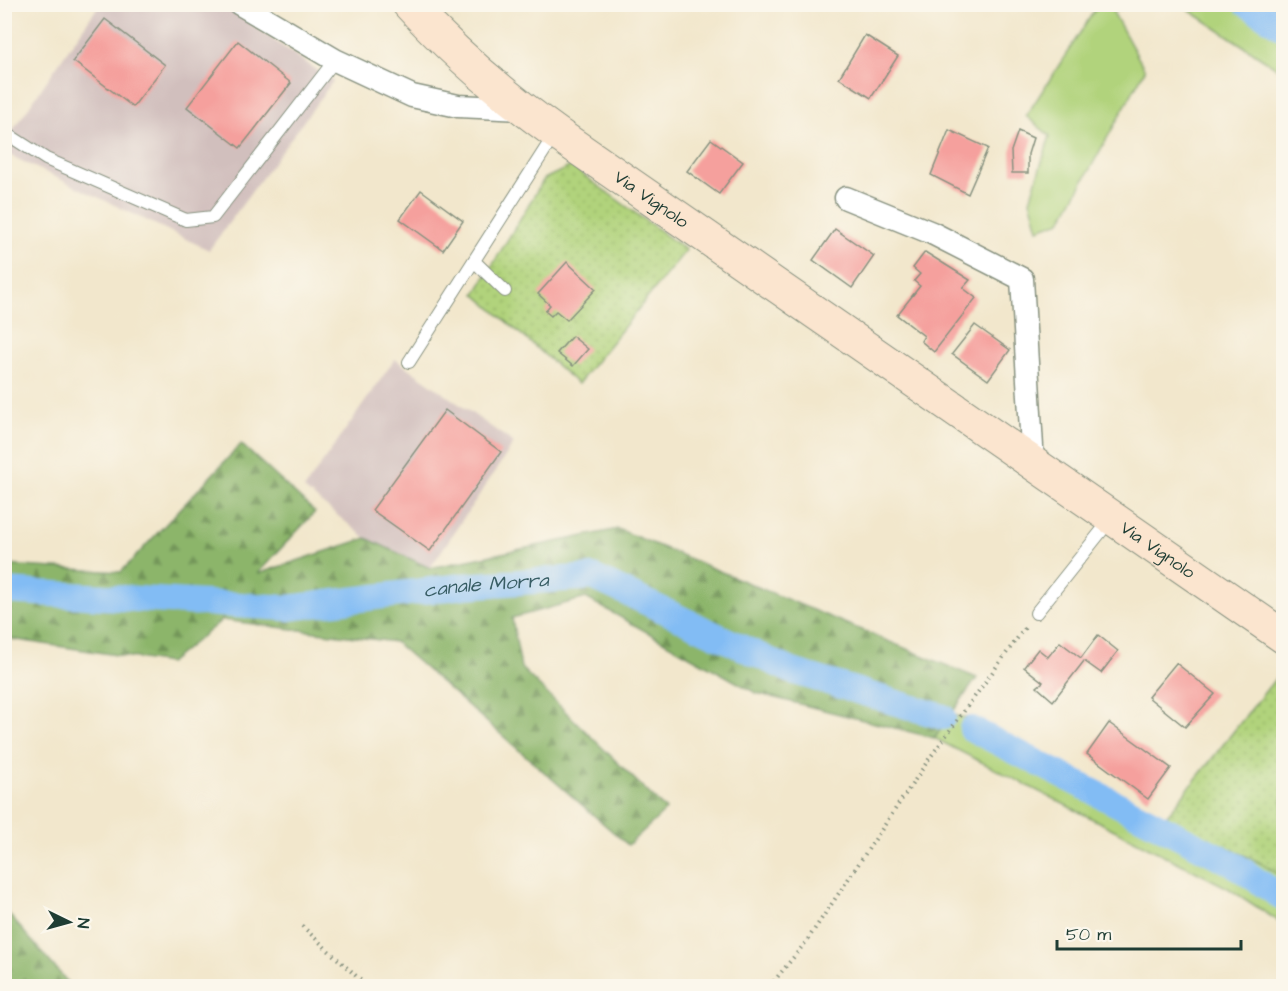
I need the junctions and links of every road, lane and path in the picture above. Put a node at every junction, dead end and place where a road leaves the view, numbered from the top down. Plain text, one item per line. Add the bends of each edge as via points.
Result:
1 (240, 4) edge
2 (409, 4) edge
3 (335, 60) junction
4 (523, 109) junction
5 (4, 132) edge
6 (556, 133) junction
7 (846, 198) dead end
8 (474, 261) junction
9 (505, 291) dead end
10 (409, 362) dead end
11 (1033, 464) junction
12 (1112, 518) junction
13 (1036, 613) joint
14 (1284, 637) edge
15 (302, 926) dead end
16 (367, 987) edge
17 (770, 987) edge

1 - 3 street
2 - 4 main road, Via Vignolo
3 - 4 street via 412,96 458,106
3 - 5 lane via 213,217 186,220 46,159
4 - 6 main road, Via Vignolo
6 - 8 lane
6 - 11 main road, Via Vignolo
7 - 11 street via 932,232 1022,279
8 - 9 lane
8 - 10 lane
11 - 12 main road, Via Vignolo
12 - 13 lane
12 - 14 main road, Via Vignolo
13 - 17 path via 929,759 806,942
15 - 16 path

